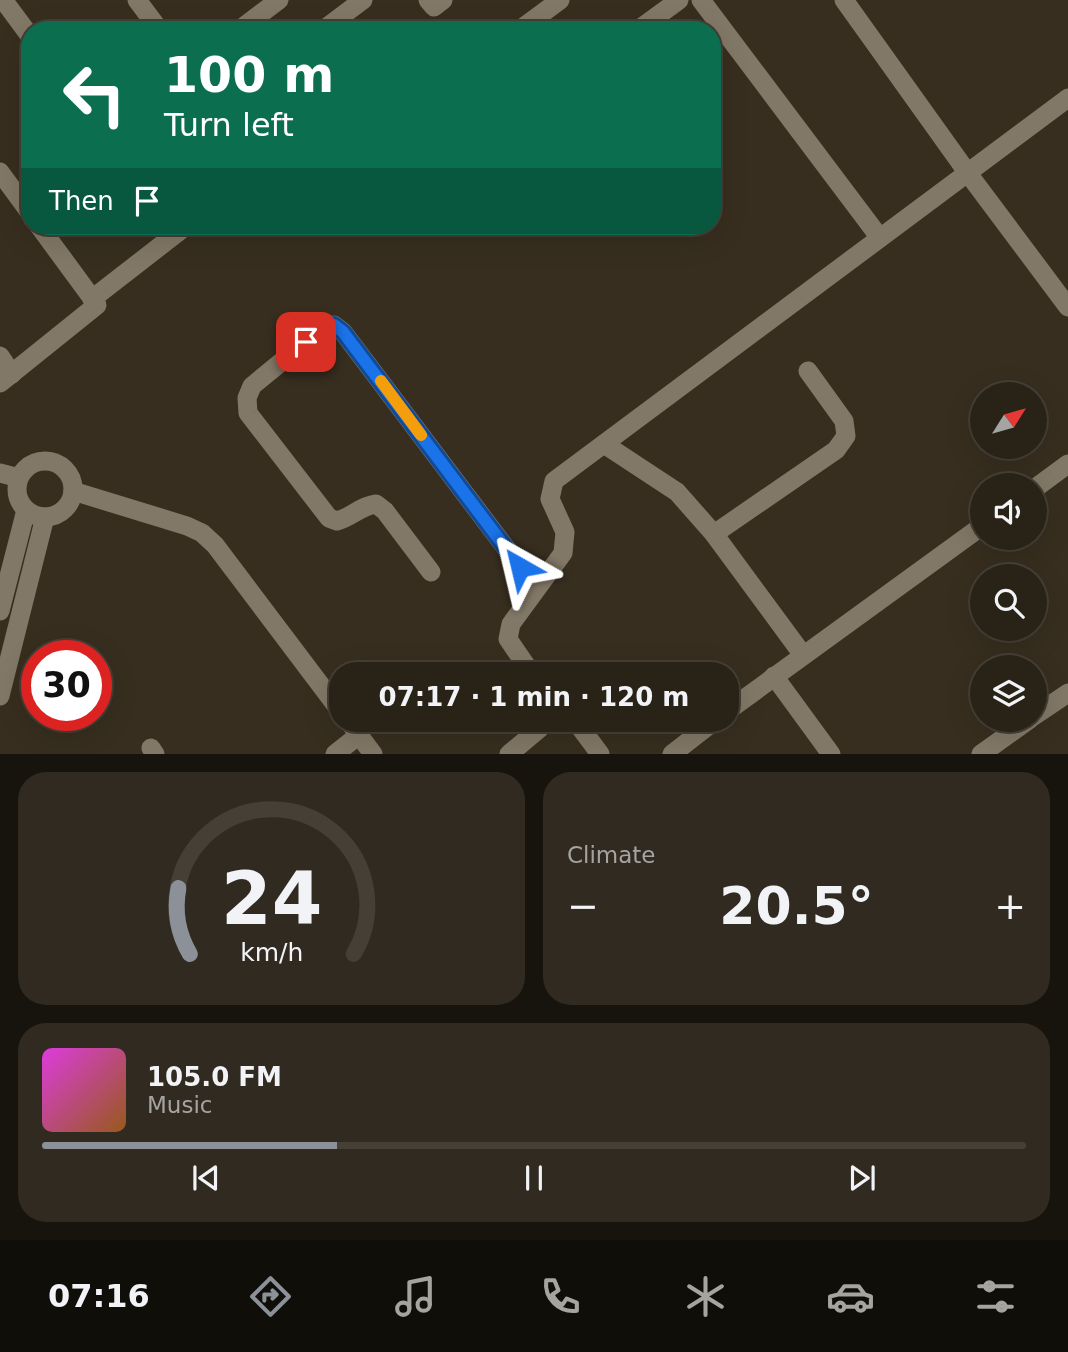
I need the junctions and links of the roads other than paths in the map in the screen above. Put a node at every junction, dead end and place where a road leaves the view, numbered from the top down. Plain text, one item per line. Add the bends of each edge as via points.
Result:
1 (137, 0) edge
2 (279, 0) edge
3 (363, 0) edge
4 (428, 0) edge
5 (443, 0) edge
6 (560, 0) edge
7 (679, 0) edge
8 (701, 0) edge
9 (844, 0) edge
10 (3, 2) edge
11 (153, 21) edge
12 (251, 21) edge
13 (335, 21) edge
14 (532, 21) edge
15 (650, 21) edge
16 (717, 21) edge
17 (21, 25) edge
18 (721, 27) edge
19 (1068, 98) edge
20 (0, 172) edge
21 (967, 173) junction
22 (21, 201) edge
23 (46, 235) edge
24 (174, 235) edge
25 (880, 238) junction
26 (92, 299) junction
27 (1068, 307) edge
28 (0, 356) edge
29 (807, 371) dead end
30 (6, 378) edge
31 (604, 444) junction
32 (1068, 464) edge
33 (9, 476) edge
34 (1047, 479) edge
35 (73, 491) junction
36 (36, 514) junction
37 (715, 534) junction
38 (970, 535) edge
39 (431, 572) dead end
40 (536, 589) junction
41 (0, 611) edge
42 (803, 655) junction
43 (524, 662) edge
44 (774, 676) junction
45 (1068, 693) edge
46 (0, 696) edge
47 (329, 696) edge
48 (739, 702) edge
49 (1047, 708) edge
50 (350, 732) edge
51 (357, 732) edge
52 (536, 732) edge
53 (584, 732) edge
54 (700, 732) edge
55 (1012, 732) edge
56 (335, 754) edge
57 (373, 754) edge
58 (509, 754) edge
59 (600, 754) edge
60 (672, 754) edge
61 (831, 754) edge
62 (981, 754) edge

1 - 11 street
2 - 12 street
3 - 13 street
4 - 5 street via 434,7
6 - 14 street
7 - 15 street
8 - 16 street
9 - 21 street
10 - 17 street
18 - 25 street
19 - 21 street
20 - 22 street
21 - 25 street
21 - 27 street
23 - 26 street
24 - 26 street
25 - 31 street
26 - 30 street via 97,305
28 - 30 street
29 - 37 street via 844,421 846,436 836,450
31 - 37 street via 677,492
31 - 40 street via 554,481 550,499 565,532 564,553
32 - 34 street
33 - 35 street via 46,460 66,470
33 - 36 street via 19,501
35 - 36 street via 64,510 55,515
35 - 47 street via 202,533
36 - 41 street
36 - 46 street
37 - 42 street
38 - 42 street
39 - 40 street via 376,504 337,522 329,518 248,413 252,386 324,327 334,325 343,332
40 - 43 street via 511,624 508,639
42 - 44 street
44 - 48 street
44 - 61 street
45 - 49 street
50 - 56 street
51 - 57 street
52 - 58 street
53 - 59 street
54 - 60 street
55 - 62 street

